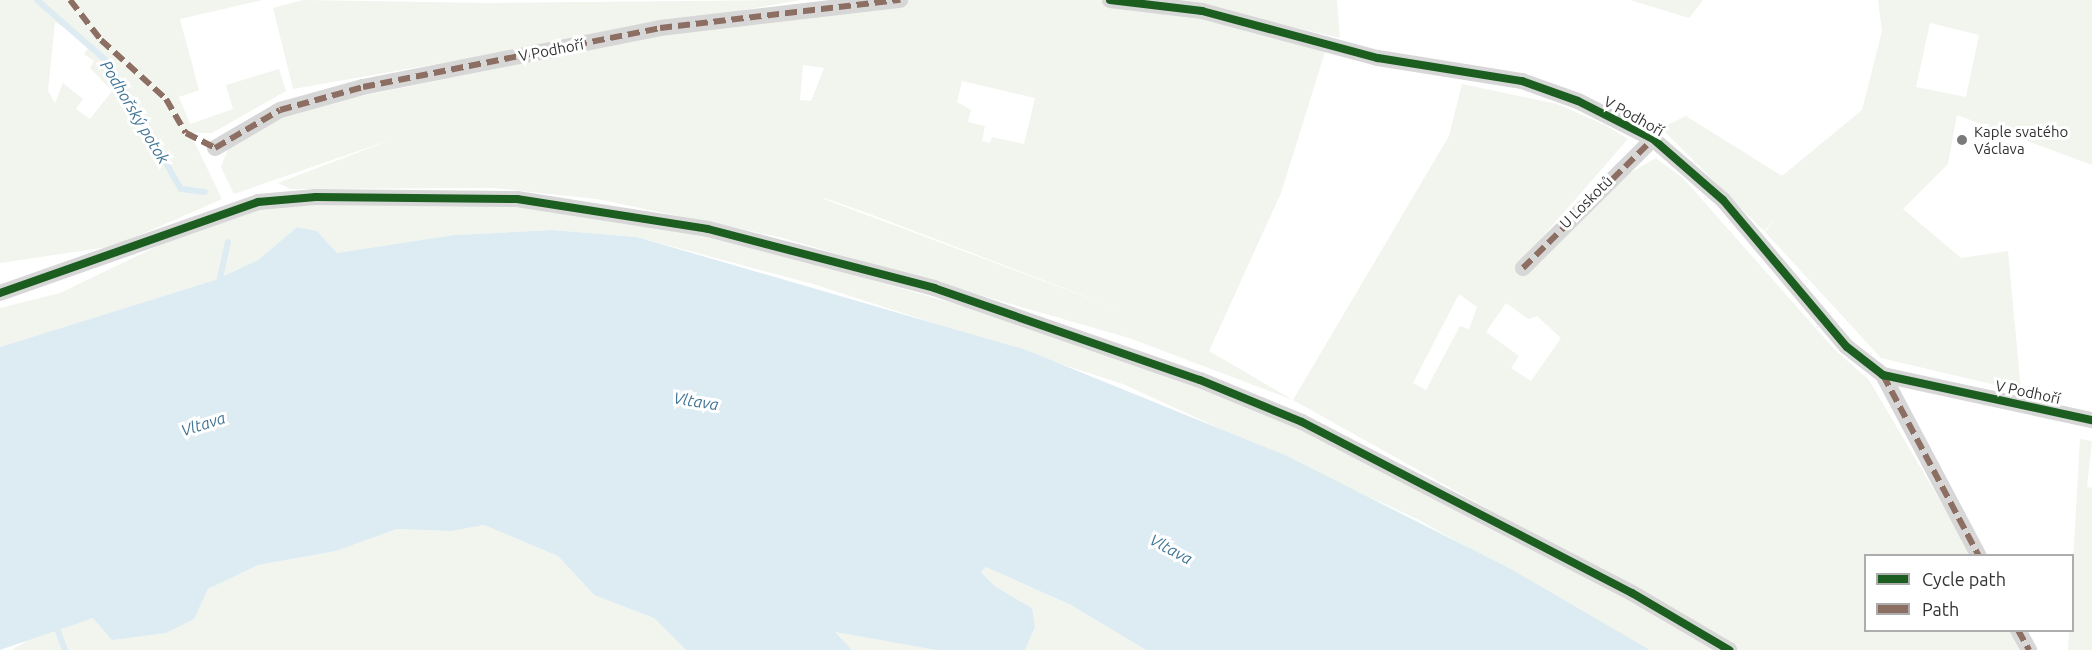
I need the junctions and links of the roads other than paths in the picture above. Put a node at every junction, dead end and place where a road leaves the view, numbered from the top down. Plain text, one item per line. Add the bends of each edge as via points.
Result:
1 (900, 0) edge
2 (1110, 0) edge
3 (1653, 139) junction
4 (215, 148) dead end
5 (1523, 268) dead end
6 (0, 293) edge
7 (1883, 375) junction
8 (2092, 420) edge
9 (1978, 554) edge
10 (2019, 632) edge
11 (1729, 650) edge
12 (2029, 650) edge

1 - 4 street, V Podhoří via 660,28 363,87 280,110
2 - 3 street, V Podhoří via 1202,11 1378,58 1522,81 1578,101
3 - 5 street, U Loskotů
3 - 7 street, V Podhoří via 1724,200 1847,347
6 - 11 street via 258,202 404,194 517,199 708,229 934,288 1210,384 1312,427 1632,593
7 - 8 street, V Podhoří
7 - 9 street, V Podhoří
10 - 12 street

